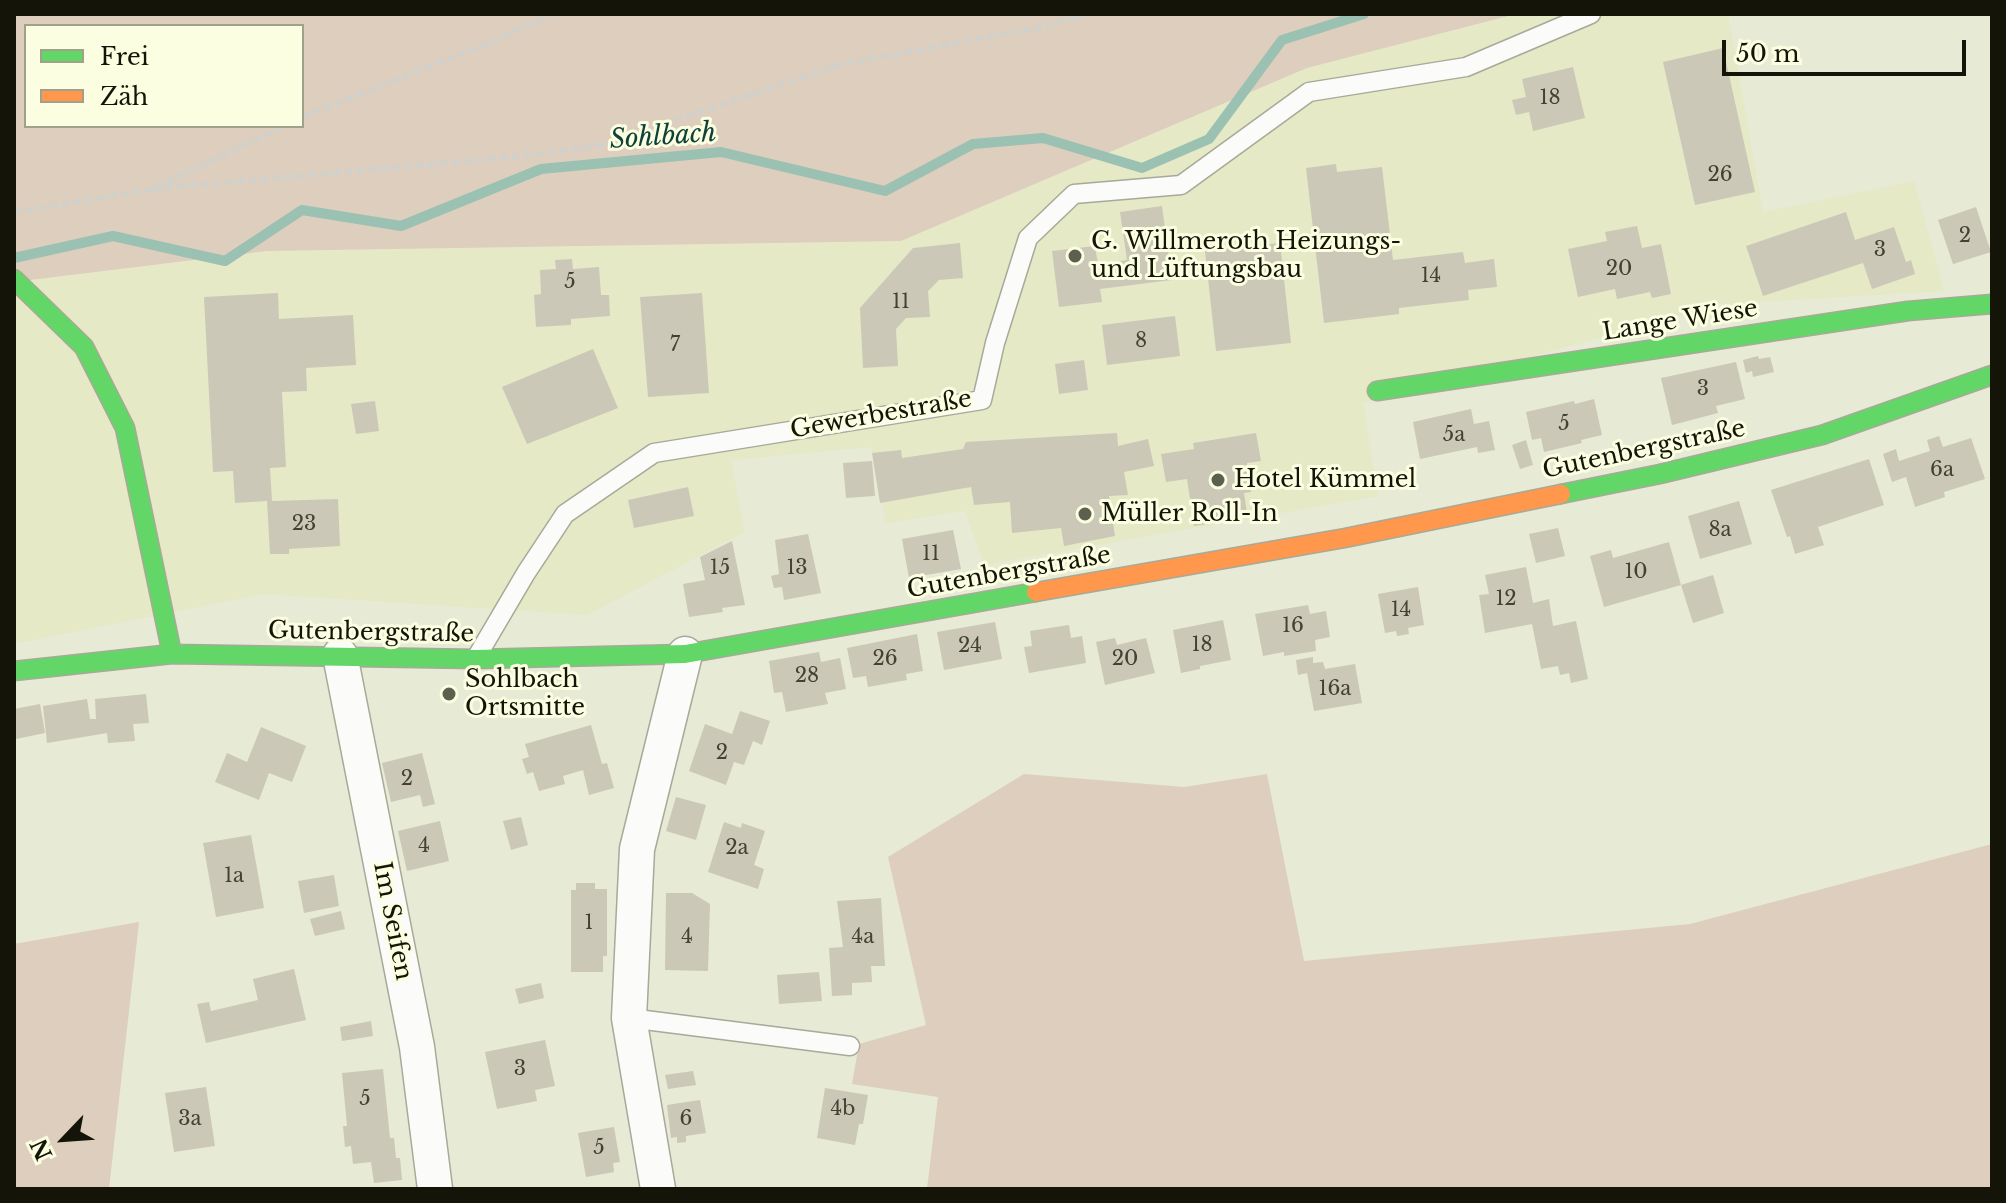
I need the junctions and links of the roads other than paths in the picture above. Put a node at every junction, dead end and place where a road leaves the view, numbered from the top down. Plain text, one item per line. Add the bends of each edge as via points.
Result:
1 (1591, 14) edge
2 (14, 279) edge
3 (1992, 304) edge
4 (1992, 375) edge
5 (1377, 391) dead end
6 (172, 654) junction
7 (685, 654) junction
8 (340, 655) junction
9 (476, 659) junction
10 (14, 671) edge
11 (629, 1018) junction
12 (850, 1046) dead end
13 (435, 1189) edge
14 (658, 1189) edge

1 - 9 lane, Gewerbestraße via 1466,67 1309,92 1181,185 1074,194 1028,238 982,400 654,453 565,514
2 - 6 street via 84,347 125,428
3 - 5 street, Lange Wiese via 1908,311
4 - 7 street, Gutenbergstraße via 1822,435 1660,474 1345,538
6 - 8 street, Gutenbergstraße
6 - 10 street, Gutenbergstraße
7 - 9 street, Gutenbergstraße
7 - 11 street via 637,849
8 - 9 street, Gutenbergstraße
8 - 13 street, Im Seifen via 417,1047
11 - 12 lane
11 - 14 street

